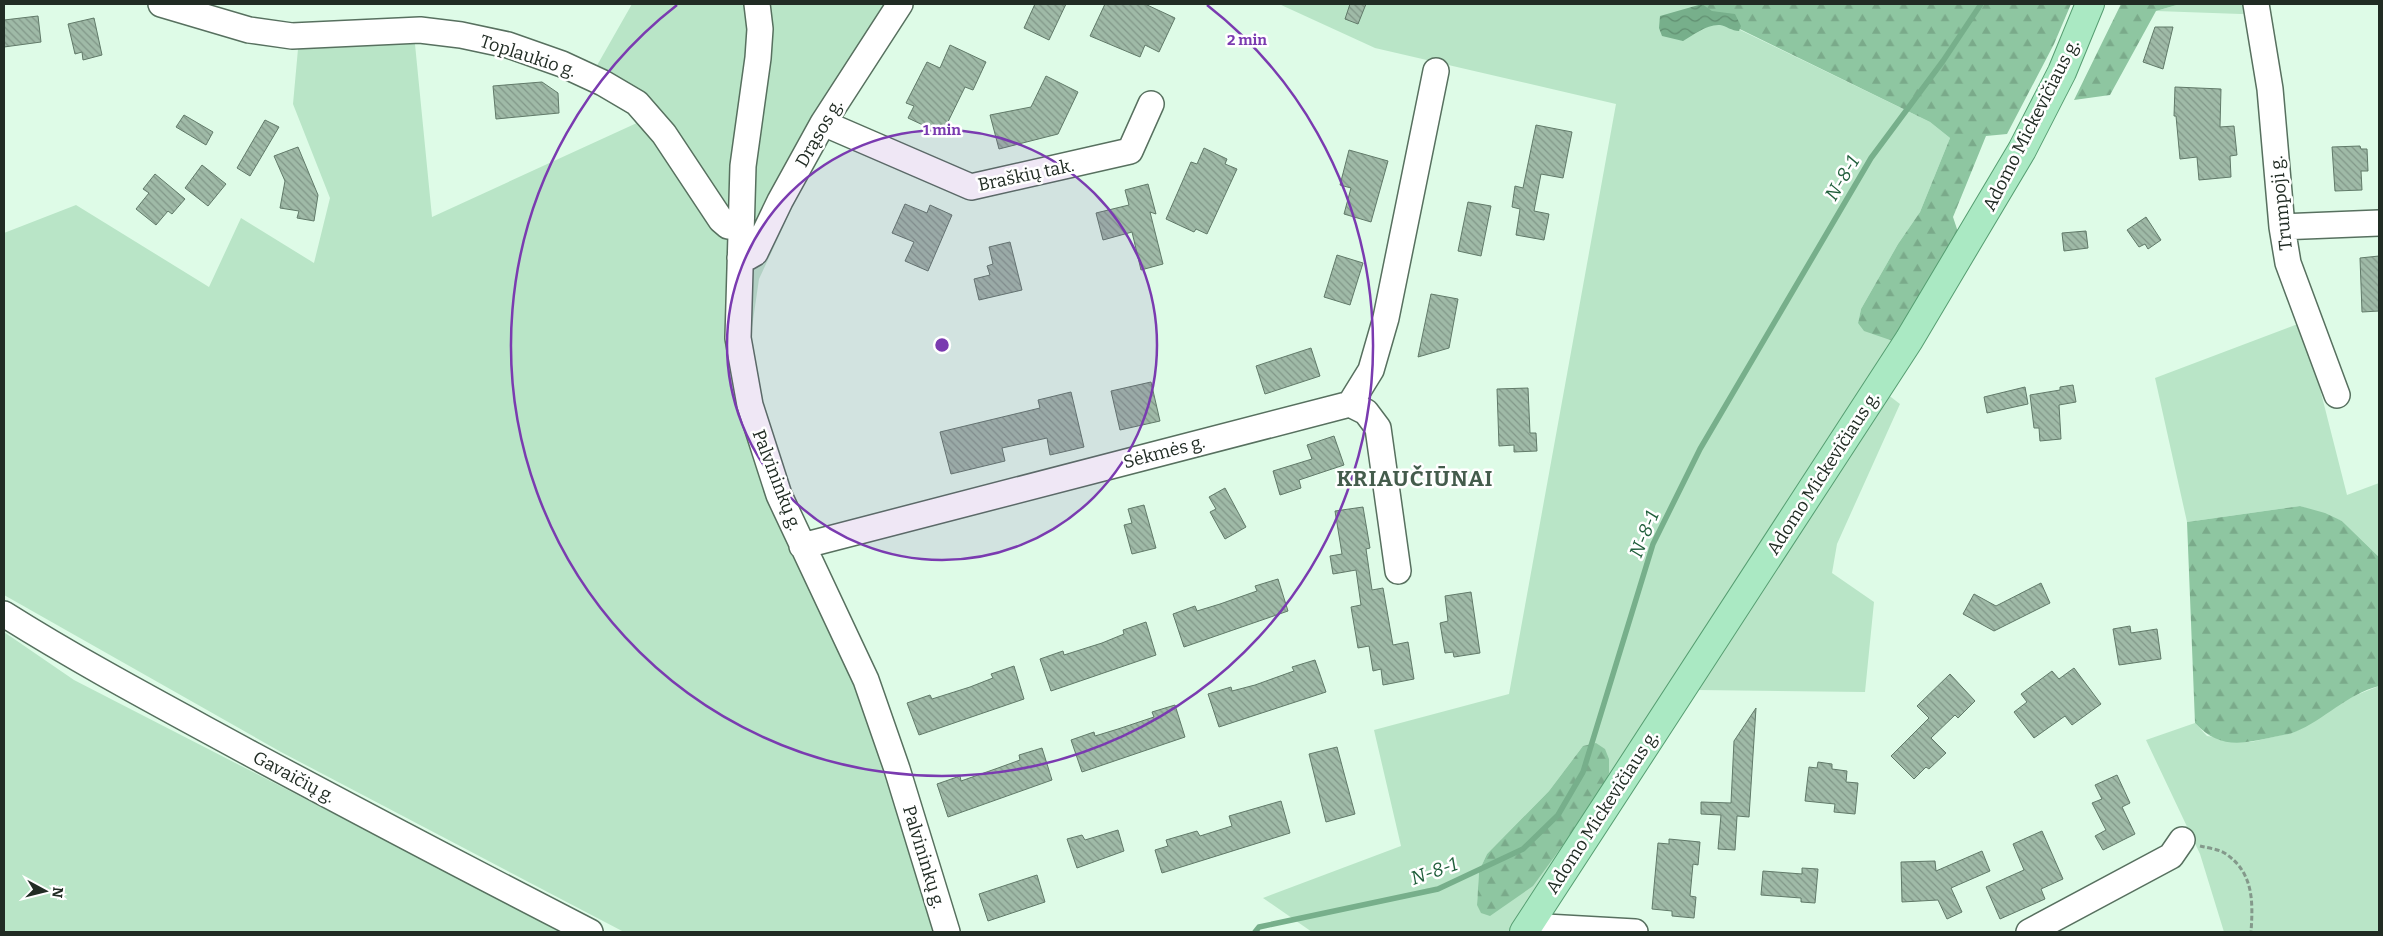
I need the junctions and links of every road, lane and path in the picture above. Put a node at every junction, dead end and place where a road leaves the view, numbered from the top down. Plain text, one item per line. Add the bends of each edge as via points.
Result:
1 (161, 4) edge
2 (757, 4) edge
3 (900, 4) edge
4 (2090, 4) edge
5 (2256, 4) edge
6 (1436, 71) dead end
7 (1151, 104) dead end
8 (823, 123) junction
9 (2379, 223) edge
10 (2282, 227) junction
11 (740, 228) junction
12 (740, 258) junction
13 (2337, 395) dead end
14 (1350, 404) junction
15 (802, 546) junction
16 (1398, 571) dead end
17 (4, 614) edge
18 (2182, 840) joint
19 (1526, 929) edge
20 (590, 932) edge
21 (947, 932) edge
22 (1635, 932) edge
23 (2029, 932) edge
24 (2251, 932) edge

1 - 11 street, Toplaukio g. via 249,30 292,36 420,30 462,35 508,45 562,64 604,83 637,103 664,134 721,220 728,226
2 - 11 street, Palvininkų g. via 758,58 743,166
3 - 8 street, Drąsos g.
4 - 19 main road, Adomo Mickevičiaus g. via 2062,72 2022,150 1924,316
5 - 10 street, Trumpoji g. via 2270,89
6 - 14 street via 1386,318 1371,370
7 - 8 street, Braškių tak. via 1130,152 971,187
8 - 12 street, Drąsos g. via 755,253 748,258
9 - 10 street
10 - 13 street, Trumpoji g. via 2288,263
11 - 12 street, Palvininkų g.
12 - 15 street, Palvininkų g. via 738,338 750,405 779,496
14 - 15 street, Sėkmės g.
14 - 16 street via 1366,412 1378,428
15 - 21 street, Palvininkų g. via 866,680 898,769
17 - 20 street, Gavaičių g. via 71,656 155,702
18 - 23 street via 2171,856
18 - 24 path via 2225,854 2241,868 2253,902
19 - 22 street, Adomo Mickevičiaus g.

